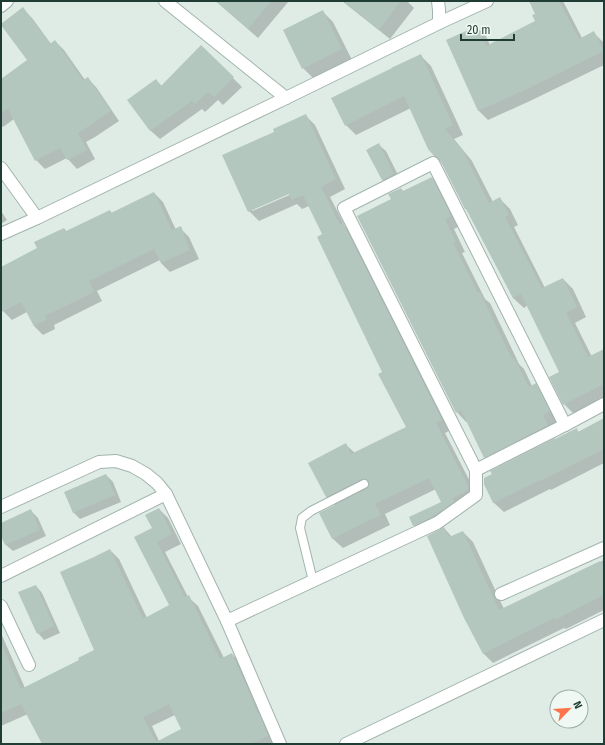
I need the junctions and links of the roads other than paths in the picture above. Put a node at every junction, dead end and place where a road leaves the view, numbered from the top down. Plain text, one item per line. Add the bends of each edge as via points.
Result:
1 (7, 1) edge
2 (165, 1) edge
3 (438, 1) edge
4 (487, 1) edge
5 (1, 6) edge
6 (439, 23) junction
7 (286, 98) junction
8 (1, 168) edge
9 (37, 218) junction
10 (1, 234) edge
11 (604, 404) edge
12 (565, 425) junction
13 (476, 470) junction
14 (364, 484) dead end
15 (166, 494) junction
16 (1, 506) edge
17 (604, 548) edge
18 (1, 576) edge
19 (313, 581) junction
20 (501, 594) dead end
21 (1, 606) edge
22 (604, 620) edge
23 (227, 621) junction
24 (29, 665) dead end
25 (280, 744) edge
26 (346, 744) edge

1 - 5 street
2 - 7 street
3 - 6 street
4 - 6 street
6 - 7 street
7 - 9 street
8 - 9 street
9 - 10 street
11 - 12 street
12 - 13 street
12 - 13 street via 433,163 344,208
13 - 19 street via 476,495 446,517
14 - 19 lane via 302,518 300,528
15 - 16 street via 158,483 132,466 116,461 99,462
15 - 18 street
15 - 23 street
17 - 20 street
19 - 23 street
21 - 24 street
22 - 26 street
23 - 25 street

